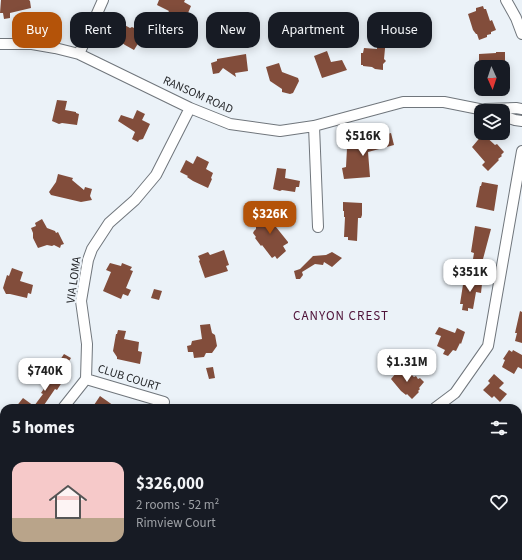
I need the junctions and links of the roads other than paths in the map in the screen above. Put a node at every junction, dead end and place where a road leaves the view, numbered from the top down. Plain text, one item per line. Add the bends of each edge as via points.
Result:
1 (103, 0) edge
2 (506, 0) edge
3 (522, 34) edge
4 (0, 44) edge
5 (79, 54) junction
6 (190, 108) junction
7 (474, 108) edge
8 (510, 108) edge
9 (522, 109) edge
10 (510, 118) edge
11 (522, 121) edge
12 (314, 126) junction
13 (522, 151) edge
14 (318, 227) dead end
15 (86, 379) junction
16 (164, 402) dead end
17 (66, 404) edge
18 (440, 404) edge

1 - 5 street
2 - 3 street
4 - 5 street, RANSOM ROAD via 32,44
5 - 6 street, RANSOM ROAD
6 - 12 street, RANSOM ROAD via 230,124 280,131
6 - 15 street, VIA LOMA via 156,175 135,200 108,223 90,254 81,301 87,344
7 - 12 street, RANSOM ROAD via 444,102 403,102
8 - 9 street, RANSOM ROAD
10 - 11 street
12 - 14 street
13 - 18 street via 488,346 455,393
15 - 16 street, CLUB COURT
15 - 17 street

